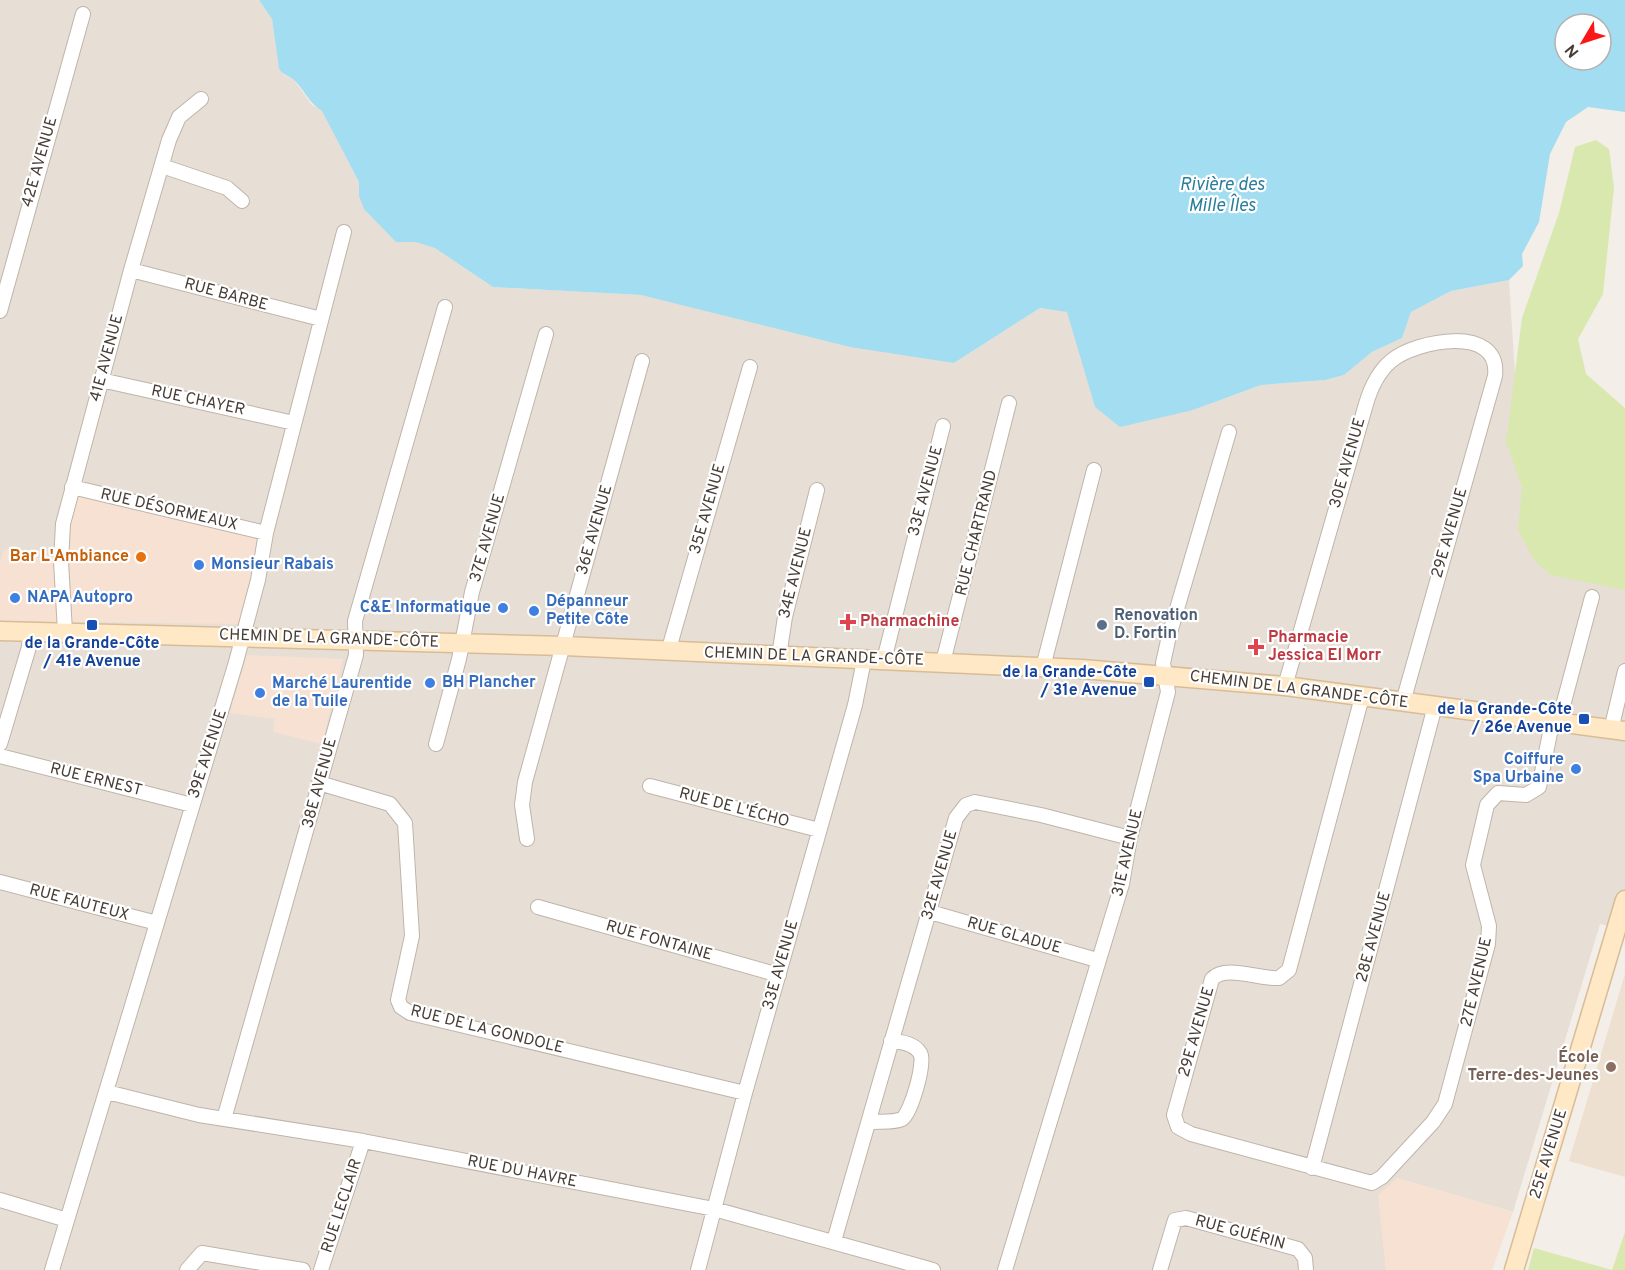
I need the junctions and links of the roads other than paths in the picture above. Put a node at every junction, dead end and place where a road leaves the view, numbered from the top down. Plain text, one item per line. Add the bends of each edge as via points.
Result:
1 (83, 14) dead end
2 (201, 99) dead end
3 (162, 166) junction
4 (242, 201) dead end
5 (344, 232) dead end
6 (131, 270) junction
7 (445, 307) dead end
8 (0, 312) edge
9 (321, 319) junction
10 (546, 334) dead end
11 (642, 361) dead end
12 (1496, 365) joint
13 (750, 367) dead end
14 (101, 380) junction
15 (1009, 403) dead end
16 (294, 423) junction
17 (943, 426) dead end
18 (1229, 432) dead end
19 (1094, 470) dead end
20 (72, 488) junction
21 (817, 490) dead end
22 (266, 533) junction
23 (1592, 597) dead end
24 (0, 631) edge
25 (30, 631) junction
26 (65, 632) junction
27 (243, 636) junction
28 (355, 639) junction
29 (462, 643) junction
30 (564, 646) junction
31 (668, 652) junction
32 (779, 656) junction
33 (864, 660) junction
34 (884, 660) junction
35 (944, 662) junction
36 (1043, 667) junction
37 (1625, 670) edge
38 (1166, 675) junction
39 (1285, 687) junction
40 (1362, 697) junction
41 (1403, 702) junction
42 (1435, 706) junction
43 (1555, 722) junction
44 (1618, 730) edge
45 (0, 744) edge
46 (436, 744) dead end
47 (0, 756) edge
48 (319, 783) junction
49 (650, 786) dead end
50 (192, 804) junction
51 (819, 830) junction
52 (1130, 838) junction
53 (527, 839) dead end
54 (0, 882) edge
55 (1625, 900) edge
56 (538, 908) dead end
57 (930, 912) junction
58 (157, 923) junction
59 (1097, 960) junction
60 (779, 975) junction
61 (891, 1041) junction
62 (107, 1092) junction
63 (745, 1093) junction
64 (224, 1119) junction
65 (870, 1122) junction
66 (363, 1141) junction
67 (1312, 1168) junction
68 (0, 1200) edge
69 (714, 1209) junction
70 (67, 1220) junction
71 (834, 1241) junction
72 (52, 1270) edge
73 (187, 1270) edge
74 (303, 1270) edge
75 (321, 1270) edge
76 (698, 1270) edge
77 (933, 1270) edge
78 (1005, 1270) edge
79 (1160, 1270) edge
80 (1306, 1270) edge
81 (1514, 1270) edge

1 - 8 street, 42E AVENUE
2 - 3 street, 41E AVENUE via 179,117
3 - 4 street via 227,188
3 - 6 street, 41E AVENUE
5 - 9 street, 39E AVENUE
6 - 9 street, RUE BARBE
6 - 14 street, 41E AVENUE
7 - 28 street, 38E AVENUE via 357,614
9 - 16 street, 39E AVENUE
10 - 29 street, 37E AVENUE via 472,592
11 - 30 street, 36E AVENUE
12 - 39 street, 30E AVENUE via 1489,352 1480,346 1440,342 1398,355 1376,379
12 - 41 street, 29E AVENUE
13 - 31 street, 35E AVENUE
14 - 16 street, RUE CHAYER
14 - 20 street, 41E AVENUE
15 - 35 street, RUE CHARTRAND
16 - 22 street, 39E AVENUE
17 - 34 street, 33E AVENUE
18 - 38 street, 31E AVENUE via 1169,636 1163,663
19 - 36 street
20 - 22 street, RUE DÉSORMEAUX
20 - 26 street, 41E AVENUE via 63,524 61,561
21 - 32 street, 34E AVENUE
22 - 27 street, 39E AVENUE
23 - 43 street, 27E AVENUE
24 - 25 main road, CHEMIN DE LA GRANDE-CÔTE
25 - 26 main road, CHEMIN DE LA GRANDE-CÔTE
25 - 45 street via 29,647
26 - 27 main road, CHEMIN DE LA GRANDE-CÔTE
27 - 28 main road, CHEMIN DE LA GRANDE-CÔTE
27 - 50 street, 39E AVENUE
28 - 29 main road, CHEMIN DE LA GRANDE-CÔTE
28 - 48 street, 38E AVENUE via 356,655
29 - 30 main road, CHEMIN DE LA GRANDE-CÔTE
29 - 46 street, 37E AVENUE
30 - 31 main road, CHEMIN DE LA GRANDE-CÔTE
30 - 53 street, 36E AVENUE via 523,790
31 - 32 main road, CHEMIN DE LA GRANDE-CÔTE
32 - 33 main road, CHEMIN DE LA GRANDE-CÔTE
33 - 34 main road, CHEMIN DE LA GRANDE-CÔTE
33 - 51 street, 33E AVENUE
34 - 35 main road, CHEMIN DE LA GRANDE-CÔTE
35 - 36 main road, CHEMIN DE LA GRANDE-CÔTE
36 - 38 main road, CHEMIN DE LA GRANDE-CÔTE
37 - 44 street
38 - 39 main road, CHEMIN DE LA GRANDE-CÔTE
38 - 52 street, 31E AVENUE via 1168,692
39 - 40 main road, CHEMIN DE LA GRANDE-CÔTE
40 - 41 main road, CHEMIN DE LA GRANDE-CÔTE
40 - 67 street, 29E AVENUE via 1289,970 1279,978 1229,973 1212,979 1174,1115 1175,1124 1186,1132
41 - 42 main road, CHEMIN DE LA GRANDE-CÔTE
42 - 43 main road, CHEMIN DE LA GRANDE-CÔTE
42 - 67 street, 28E AVENUE
43 - 44 main road, CHEMIN DE LA GRANDE-CÔTE
43 - 67 street, 27E AVENUE via 1537,790 1527,795 1498,793 1489,800 1485,812 1473,865 1488,921 1488,944 1441,1113 1375,1182
47 - 50 street, RUE ERNEST
48 - 63 street, RUE DE LA GONDOLE via 390,804 405,823 412,936 398,1000 401,1007 410,1013
48 - 64 street, 38E AVENUE
49 - 51 street, RUE DE L'ÉCHO
50 - 58 street, 39E AVENUE
51 - 60 street, 33E AVENUE
52 - 57 street, 32E AVENUE via 1041,815 975,802 966,805 956,818
52 - 59 street, 31E AVENUE via 1122,884
54 - 58 street, RUE FAUTEUX
55 - 81 main road, 25E AVENUE
56 - 60 street, RUE FONTAINE
57 - 59 street, RUE GLADUE
57 - 61 street, 32E AVENUE
58 - 62 street, 39E AVENUE
59 - 78 street, 31E AVENUE
60 - 63 street, 33E AVENUE
61 - 65 street, 32E AVENUE
61 - 65 street via 909,1044 920,1053 923,1062 908,1114 900,1120
62 - 64 street, RUE DU HAVRE
62 - 70 street, 39E AVENUE
63 - 69 street, 33E AVENUE
64 - 66 street, RUE DU HAVRE
65 - 71 street, 32E AVENUE
66 - 69 street, RUE DU HAVRE
66 - 75 street, RUE LECLAIR
68 - 70 street
69 - 71 street, RUE DU HAVRE
69 - 76 street, 33E AVENUE
70 - 72 street, 39E AVENUE
71 - 77 street, RUE DU HAVRE
73 - 74 street via 202,1253
79 - 80 street, RUE GUÉRIN via 1175,1220 1186,1218 1298,1249 1305,1258

